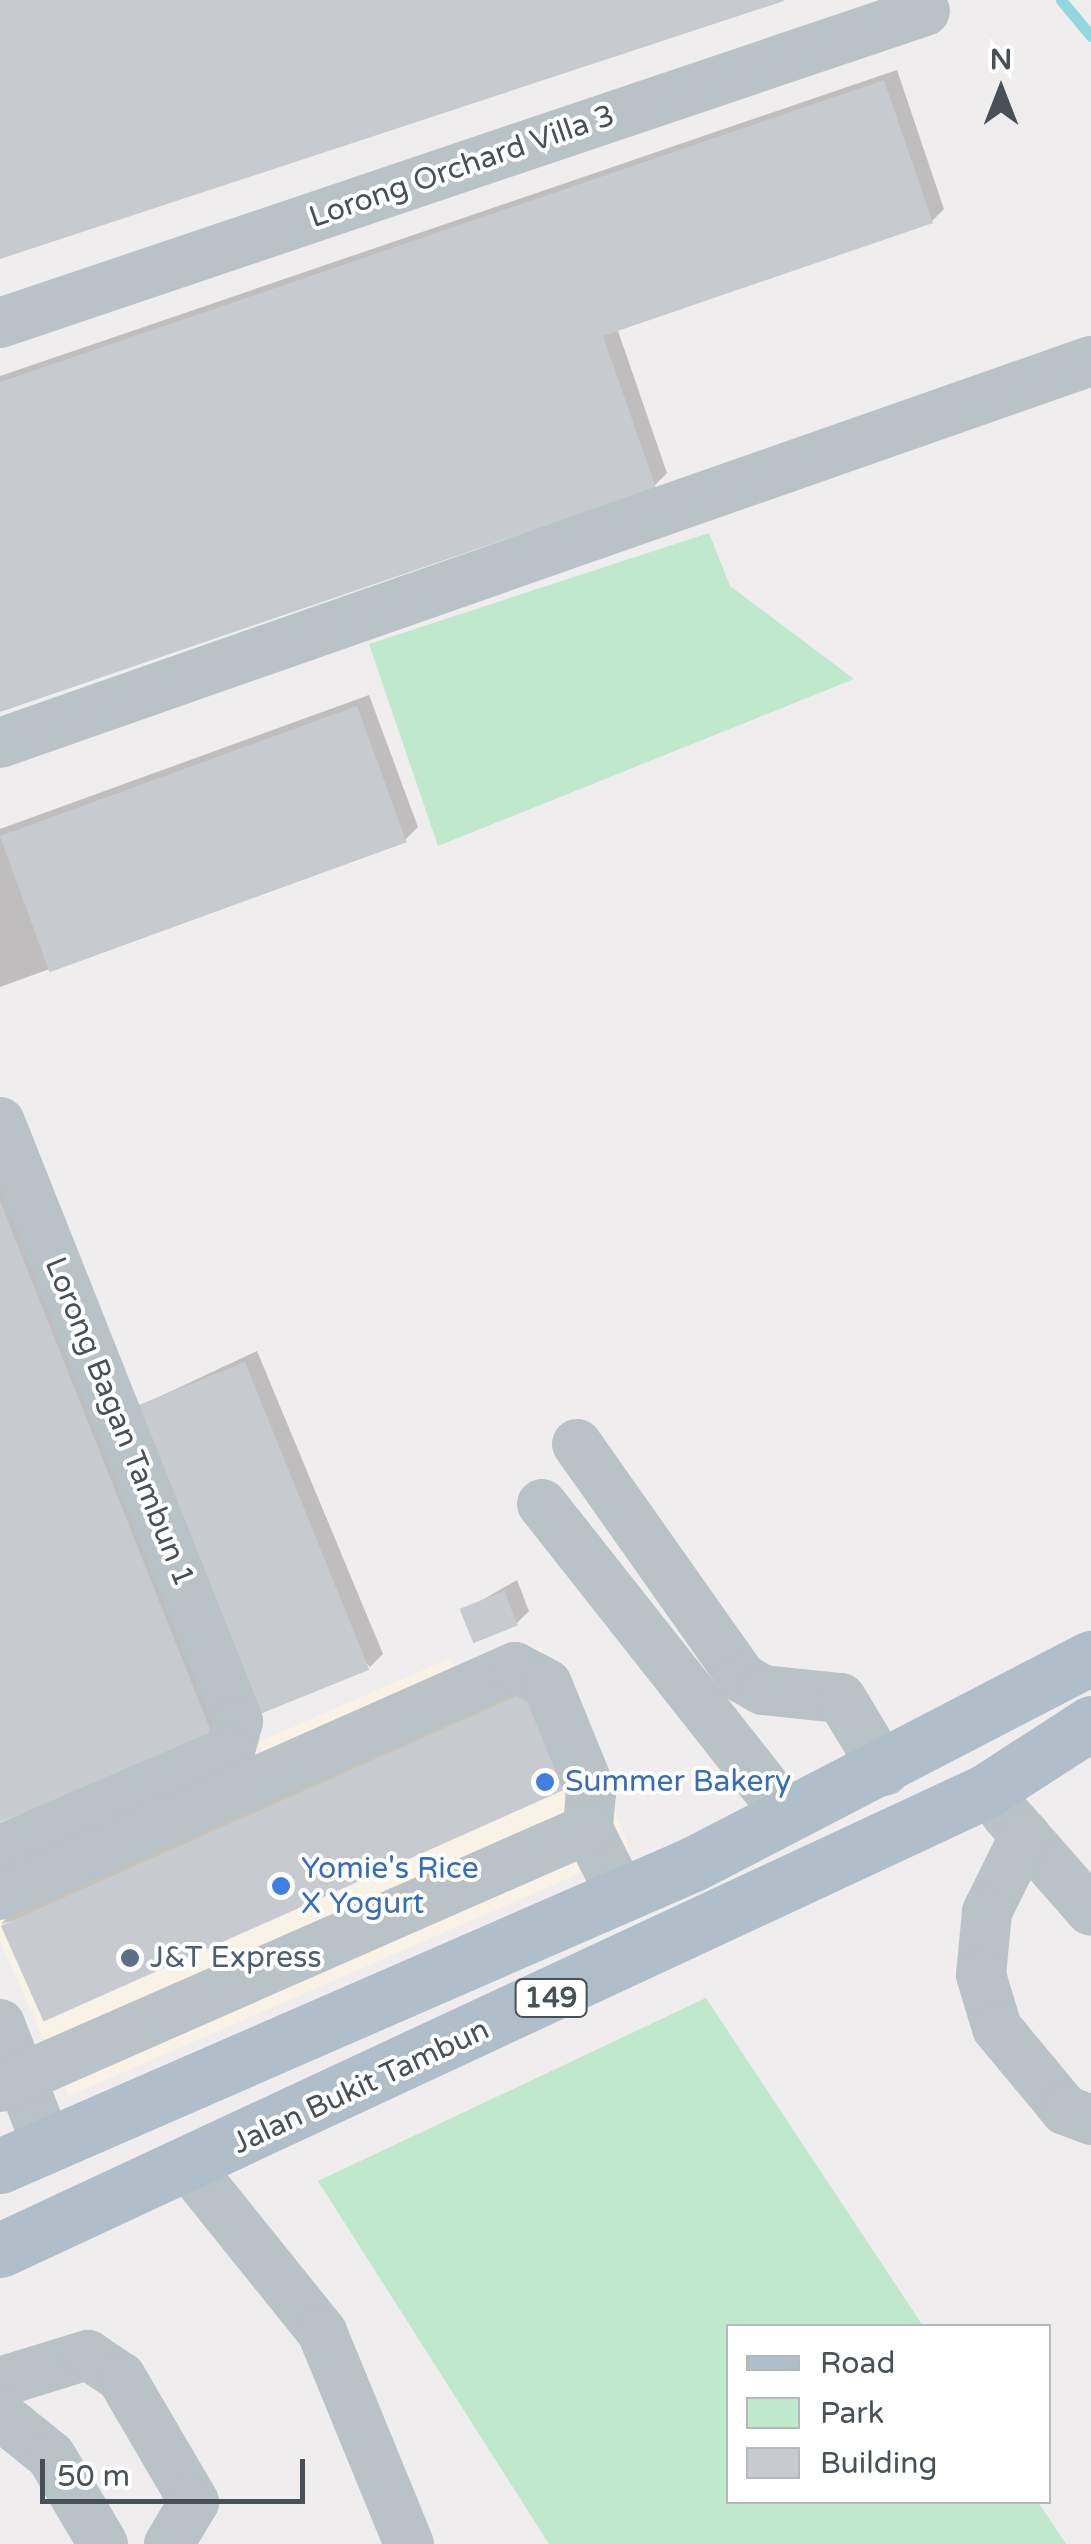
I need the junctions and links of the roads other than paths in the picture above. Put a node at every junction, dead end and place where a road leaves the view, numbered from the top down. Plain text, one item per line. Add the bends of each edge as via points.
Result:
1 (925, 11) dead end
2 (0, 322) edge
3 (1091, 362) edge
4 (0, 743) edge
5 (0, 1122) edge
6 (576, 1444) dead end
7 (542, 1504) dead end
8 (1091, 1658) edge
9 (1091, 1724) edge
10 (886, 1770) junction
11 (986, 1790) junction
12 (789, 1817) junction
13 (588, 1829) junction
14 (1024, 1835) junction
15 (0, 1850) edge
16 (0, 1894) edge
17 (621, 1895) junction
18 (1091, 1911) edge
19 (0, 2024) edge
20 (11, 2083) edge
21 (1091, 2120) edge
22 (24, 2156) edge
23 (190, 2168) junction
24 (0, 2250) edge
25 (0, 2382) edge
26 (0, 2415) edge
27 (103, 2544) edge
28 (169, 2544) edge
29 (408, 2544) edge

1 - 2 street, Lorong Orchard Villa 3
3 - 4 street
5 - 15 street, Lorong Bagan Tambun 1 via 238,1721 230,1751
6 - 10 street via 742,1678 763,1690 841,1698
7 - 12 street
8 - 10 main road, 149
9 - 11 main road, Jalan Bukit Tambun / 149
10 - 12 main road, 149
11 - 14 street
11 - 23 main road, Jalan Bukit Tambun / 149
12 - 17 main road, 149
13 - 16 street via 591,1792 547,1684 515,1666
13 - 17 street
13 - 20 street
14 - 18 street
14 - 21 street via 988,1912 981,1975 1008,2041 1065,2110
17 - 22 main road, 149
19 - 20 street
20 - 22 street
23 - 24 main road, Jalan Bukit Tambun / 149
23 - 29 street via 322,2332
25 - 28 street via 88,2354 121,2377 194,2502
26 - 27 street via 51,2456

